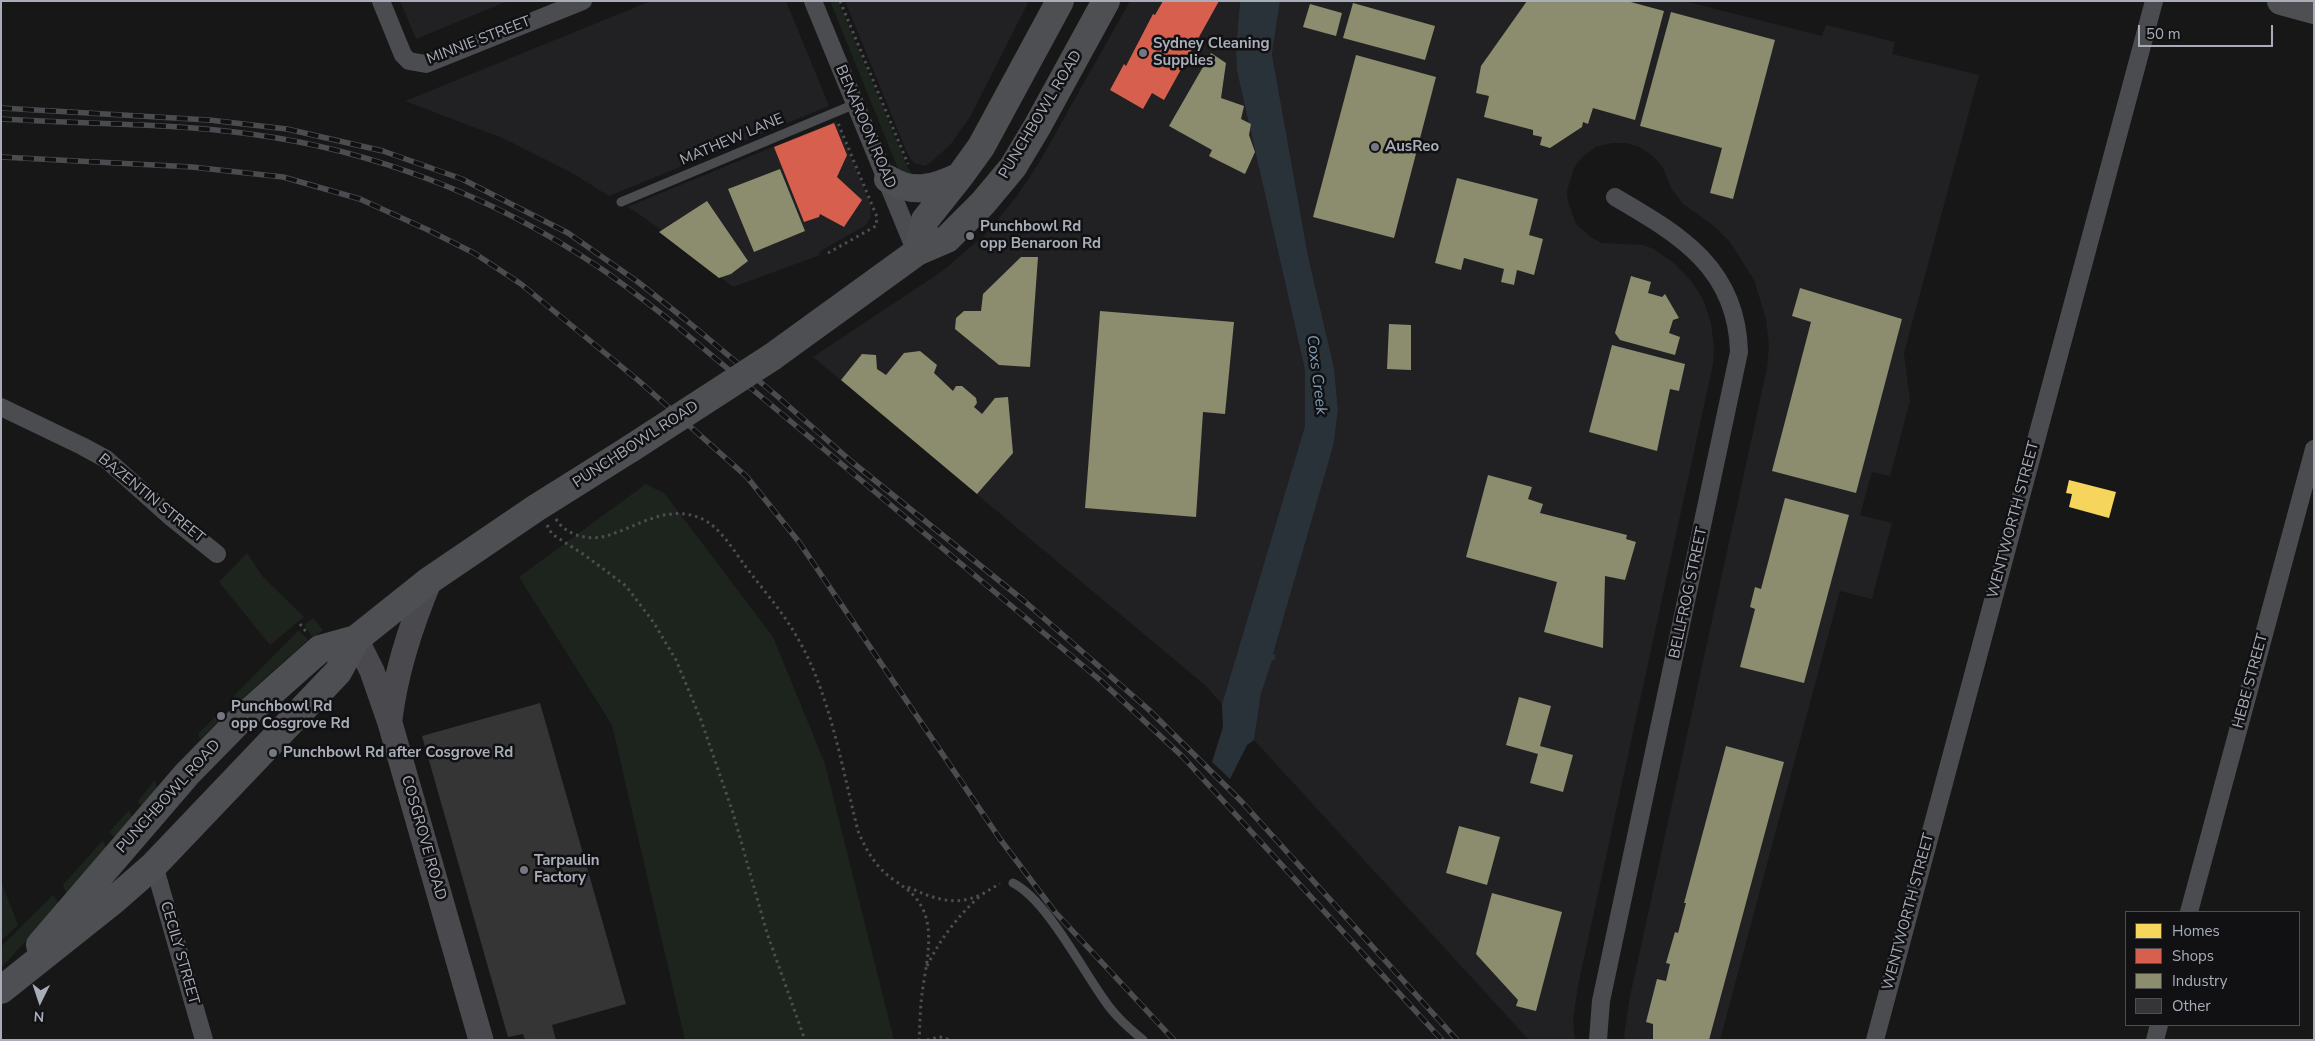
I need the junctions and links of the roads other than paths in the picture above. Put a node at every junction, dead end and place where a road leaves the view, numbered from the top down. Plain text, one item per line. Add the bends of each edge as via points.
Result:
1 (381, 1) edge
2 (583, 1) edge
3 (813, 1) edge
4 (1060, 1) edge
5 (1106, 1) edge
6 (2154, 1) edge
7 (2281, 1) edge
8 (2314, 10) edge
9 (855, 104) junction
10 (960, 176) junction
11 (888, 179) junction
12 (1615, 197) dead end
13 (621, 202) dead end
14 (917, 252) junction
15 (1, 407) edge
16 (2314, 449) edge
17 (217, 554) dead end
18 (430, 580) junction
19 (356, 639) junction
20 (390, 723) junction
21 (154, 866) junction
22 (1013, 883) road end
23 (2189, 911) edge
24 (3, 988) edge
25 (2159, 1026) edge
26 (204, 1040) edge
27 (481, 1040) edge
28 (1143, 1040) edge
29 (1598, 1040) edge
30 (1875, 1040) edge
31 (2155, 1040) edge

1 - 2 street, MINNIE STREET via 404,55 409,61 426,64
3 - 9 street, BENAROON ROAD
4 - 10 main road via 1000,115
5 - 14 main road, PUNCHBOWL ROAD via 1038,127 1004,178 947,239
6 - 30 street, WENTWORTH STREET
7 - 8 main road
9 - 11 street, BENAROON ROAD
9 - 13 lane, MATHEW LANE
10 - 11 main road via 932,188 920,189 899,186
10 - 14 main road via 925,220
11 - 14 street, BENAROON ROAD
12 - 29 street, BELLFROG STREET via 1664,226 1700,256 1712,271 1732,305 1738,328 1739,352 1601,1001
14 - 18 main road, PUNCHBOWL ROAD, bridge via 772,357
15 - 17 street, BAZENTIN STREET via 106,459
16 - 23 street, HEBE STREET
18 - 19 main road, PUNCHBOWL ROAD
18 - 20 main road via 406,646
19 - 20 main road, COSGROVE ROAD via 372,671
19 - 21 main road, PUNCHBOWL ROAD via 338,672
19 - 24 main road, PUNCHBOWL ROAD via 320,649 238,722 187,774
20 - 27 main road, COSGROVE ROAD
21 - 24 main road, PUNCHBOWL ROAD
21 - 26 street, CECILY STREET
22 - 28 lane via 1025,891 1065,940 1113,1013
25 - 31 street

